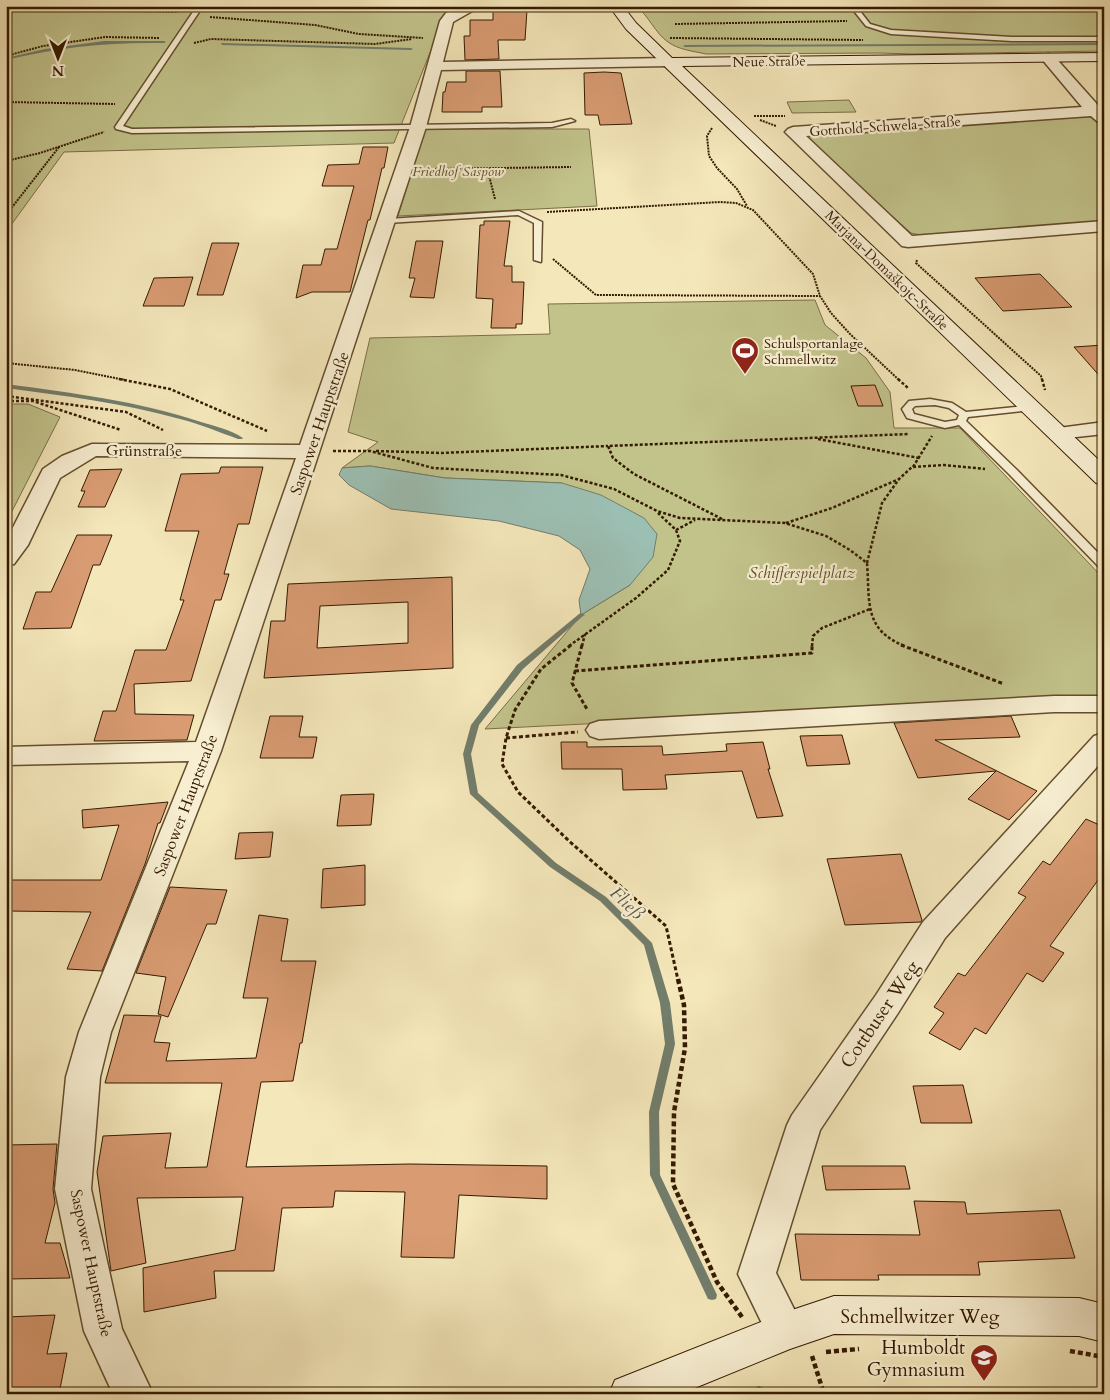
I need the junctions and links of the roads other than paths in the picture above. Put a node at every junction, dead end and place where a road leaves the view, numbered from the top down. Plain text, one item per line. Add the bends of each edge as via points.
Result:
1 (200, 6) edge
2 (476, 6) edge
3 (616, 6) edge
4 (853, 6) edge
5 (1104, 39) edge
6 (1104, 57) edge
7 (1048, 58) junction
8 (670, 62) junction
9 (434, 66) junction
10 (1099, 115) edge
11 (571, 121) dead end
12 (418, 127) junction
13 (387, 221) junction
14 (1104, 226) edge
15 (538, 260) dead end
16 (1031, 407) junction
17 (963, 419) junction
18 (1104, 428) edge
19 (1058, 433) junction
20 (309, 452) junction
21 (1104, 478) edge
22 (6, 559) edge
23 (1104, 566) edge
24 (1104, 704) edge
25 (599, 730) road end
26 (1104, 742) edge
27 (207, 751) junction
28 (6, 756) edge
29 (1104, 1323) edge
30 (786, 1331) junction
31 (133, 1394) edge
32 (630, 1394) edge

1 - 12 lane via 119,127 132,131
2 - 9 street, Saspower Hauptstraße via 446,21
3 - 8 street, Marjana-Domaškojc-Straße via 631,26
4 - 5 lane via 862,22 878,30 892,32 1012,39
6 - 7 street, Neue Straße
7 - 8 street, Neue Straße
7 - 10 street, Gotthold-Schwela-Straße
8 - 9 street, Neue Straße
8 - 16 street, Marjana-Domaškojc-Straße
9 - 12 street, Saspower Hauptstraße
10 - 14 street, Gotthold-Schwela-Straße via 792,132 908,242
11 - 12 lane via 552,125
12 - 13 street, Saspower Hauptstraße
13 - 15 lane via 519,213 538,222
13 - 20 street, Saspower Hauptstraße
16 - 17 lane
16 - 19 street, Marjana-Domaškojc-Straße
17 - 17 lane via 958,408 945,403 912,403 907,409 910,416 945,424
17 - 23 lane
18 - 19 street
19 - 21 street, Marjana-Domaškojc-Straße
20 - 22 street, Grünstraße via 92,450 51,474 16,546
20 - 27 street, Saspower Hauptstraße
24 - 25 street via 1044,704
26 - 30 street, Cottbuser Weg via 934,930 804,1125 757,1274
27 - 28 street
27 - 31 street, Saspower Hauptstraße via 95,1032 83,1077 74,1189 103,1331
29 - 30 street, Schmellwitzer Weg via 1079,1317 834,1315
30 - 32 street, Schmellwitzer Weg

